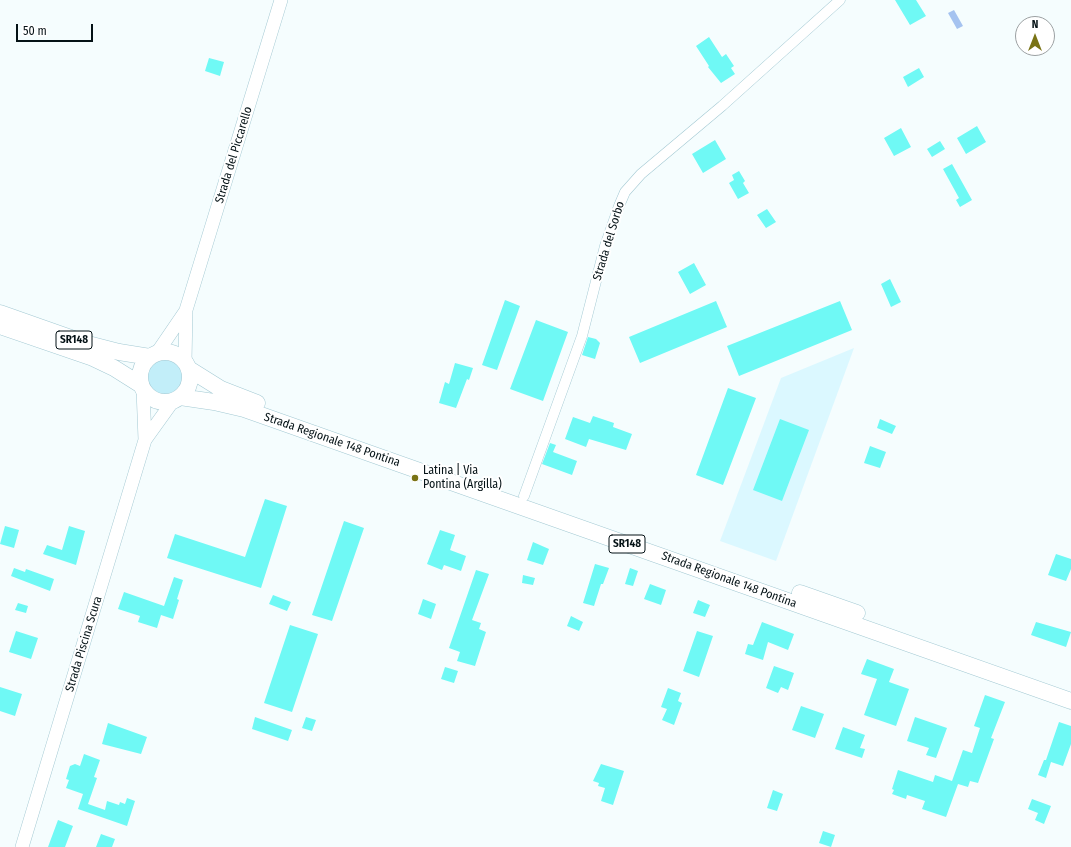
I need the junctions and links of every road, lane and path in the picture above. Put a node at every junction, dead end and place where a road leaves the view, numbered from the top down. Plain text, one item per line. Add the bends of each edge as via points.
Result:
1 (281, 0) edge
2 (840, 0) edge
3 (186, 310) junction
4 (0, 313) edge
5 (0, 326) edge
6 (154, 355) junction
7 (187, 366) junction
8 (142, 387) junction
9 (176, 399) junction
10 (145, 440) junction
11 (524, 496) junction
12 (1071, 690) edge
13 (1071, 701) edge
14 (22, 847) edge

1 - 3 street, Strada del Piccarello
2 - 11 street, Strada del Sorbo via 722,106 641,174 626,192 604,250 582,336
3 - 6 street, Strada del Piccarello
3 - 7 street, Strada del Piccarello
4 - 6 main road, Strada Regionale 148 Pontina / SR148 via 88,344 119,352
5 - 8 main road, Strada Regionale 148 Pontina / SR148 via 97,360
6 - 7 main road, Strada Regionale 148 Pontina / SR148 via 173,353
6 - 8 main road via 141,369
7 - 9 main road via 189,384
7 - 11 main road, Strada Regionale 148 Pontina / SR148 via 214,385 250,401
8 - 9 main road, Strada Regionale 148 Pontina / SR148 via 157,401
8 - 10 street, Strada Piscina Scura
9 - 10 street, Strada Piscina Scura
9 - 13 main road, Strada Regionale 148 Pontina / SR148 via 219,403 244,409
10 - 14 street, Strada Piscina Scura
11 - 12 main road, Strada Regionale 148 Pontina / SR148

